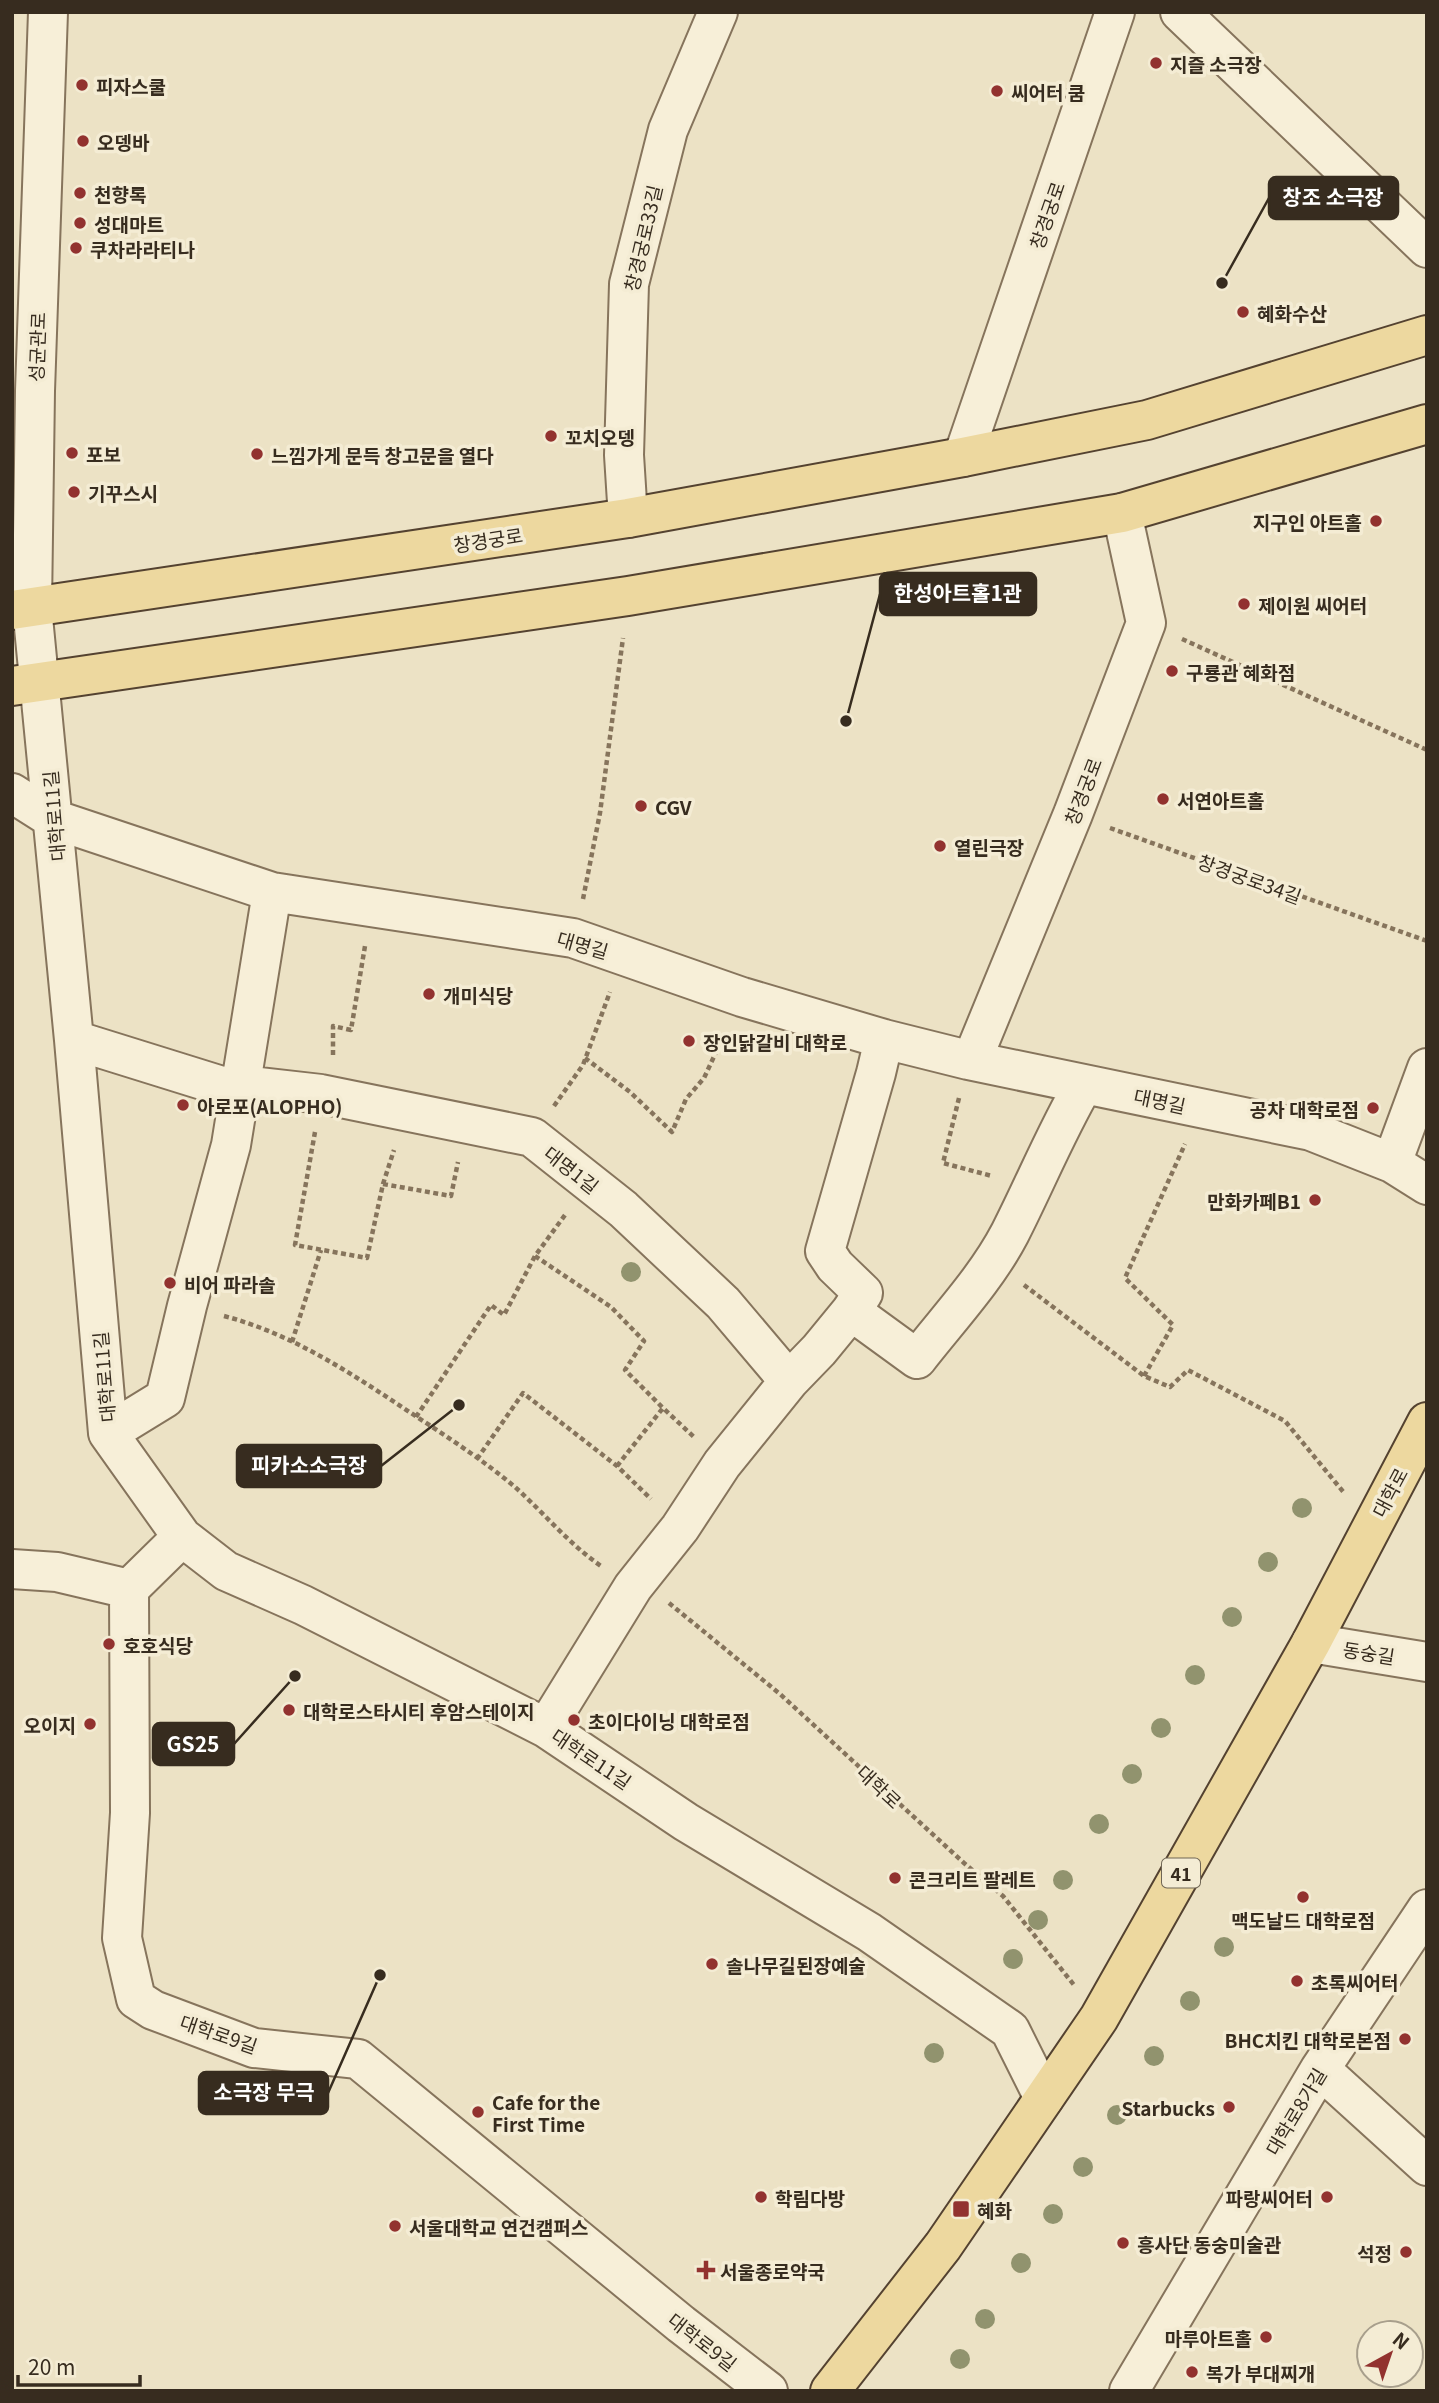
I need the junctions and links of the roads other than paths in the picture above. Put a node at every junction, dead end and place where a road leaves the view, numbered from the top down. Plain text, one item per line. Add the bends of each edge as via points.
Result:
1 (48, 12) edge
2 (718, 12) edge
3 (1115, 12) edge
4 (1180, 12) edge
5 (26, 245) edge
6 (1427, 247) edge
7 (1427, 335) edge
8 (1427, 424) edge
9 (963, 457) junction
10 (1122, 513) junction
11 (628, 518) junction
12 (22, 609) edge
13 (26, 684) edge
14 (12, 793) edge
15 (53, 819) junction
16 (272, 892) junction
17 (884, 1039) junction
18 (74, 1040) junction
19 (970, 1060) junction
20 (1427, 1068) edge
21 (1084, 1084) junction
22 (242, 1085) junction
23 (1392, 1163) junction
24 (1427, 1185) edge
25 (851, 1311) junction
26 (789, 1381) junction
27 (1427, 1422) edge
28 (108, 1433) junction
29 (182, 1537) junction
30 (12, 1569) edge
31 (129, 1590) junction
32 (1311, 1643) junction
33 (1427, 1661) edge
34 (546, 1728) junction
35 (1427, 1909) edge
36 (1320, 2069) junction
37 (1044, 2098) junction
38 (1427, 2166) edge
39 (768, 2391) edge
40 (830, 2391) edge
41 (1129, 2391) edge

1 - 5 street, 성균관로
2 - 11 street, 창경궁로33길 via 668,130 629,284 624,455
3 - 9 street, 창경궁로
4 - 6 street
5 - 12 street, 성균관로 via 35,391
7 - 9 main road, 창경궁로 via 1147,420
8 - 10 main road
9 - 11 main road, 창경궁로
10 - 13 main road via 628,596
10 - 19 street, 창경궁로 via 1146,622 1073,814
11 - 12 main road, 창경궁로
12 - 13 street, 성균관로
13 - 15 street, 대학로11길
14 - 15 street, 대명길
15 - 16 street, 대명길
15 - 18 street, 대학로11길
16 - 17 street, 대명길 via 573,938 742,997
16 - 22 street
17 - 19 street, 대명길
17 - 25 street via 825,1251 863,1293
18 - 22 street, 대명1길 via 225,1087
18 - 28 street, 대학로11길
19 - 21 street, 대명길
20 - 23 street
21 - 23 street, 대명길 via 1311,1131
21 - 25 street via 993,1261 916,1359
22 - 26 street, 대명1길 via 327,1095 532,1138 623,1209 723,1303
22 - 28 street via 165,1398
23 - 24 street, 대명길
25 - 26 street
26 - 34 street via 633,1587
27 - 32 main road, 대학로 / 41
28 - 29 street, 대학로11길
29 - 31 street
29 - 34 street, 대학로11길 via 226,1571
30 - 31 street via 57,1572
31 - 39 street, 대학로9길 via 131,1813 122,1938 136,1999 153,2010 254,2048 358,2059
32 - 33 street, 동숭길
32 - 37 main road, 대학로 / 41 via 1099,2018
34 - 37 street, 대학로11길 via 686,1822 869,1932 1010,2030
35 - 36 street, 대학로8가길
36 - 38 street
36 - 41 street, 대학로8가길
37 - 40 main road, 대학로 / 41 via 943,2246

